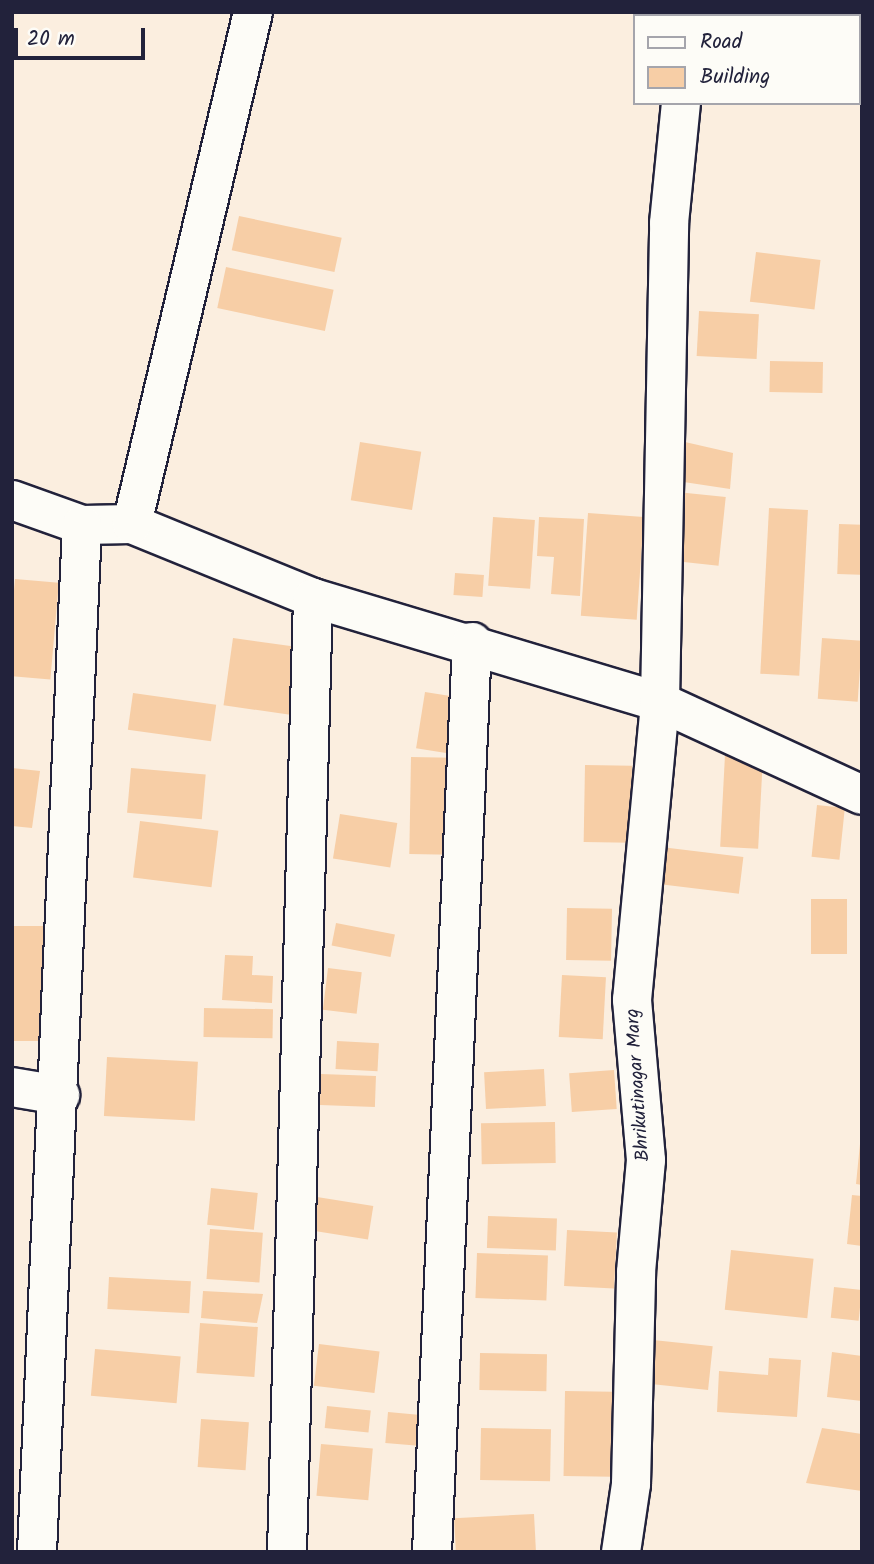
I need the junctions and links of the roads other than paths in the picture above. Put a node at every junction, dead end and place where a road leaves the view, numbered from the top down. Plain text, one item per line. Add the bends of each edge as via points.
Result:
1 (253, 12) edge
2 (681, 105) edge
3 (12, 500) edge
4 (131, 524) junction
5 (82, 525) junction
6 (313, 598) junction
7 (472, 642) junction
8 (660, 702) junction
9 (862, 795) edge
10 (12, 1087) edge
11 (60, 1095) junction
12 (37, 1552) edge
13 (287, 1552) edge
14 (432, 1552) edge
15 (621, 1552) edge

1 - 4 street
2 - 8 street, Bhrikutinagar Marg via 669,223
3 - 5 street
4 - 5 street
4 - 6 street
5 - 11 street
6 - 7 street
6 - 13 street
7 - 8 street
7 - 14 street
8 - 9 street
8 - 15 street, Bhrikutinagar Marg via 632,1000 646,1160 636,1272 631,1484
10 - 11 street
11 - 12 street

